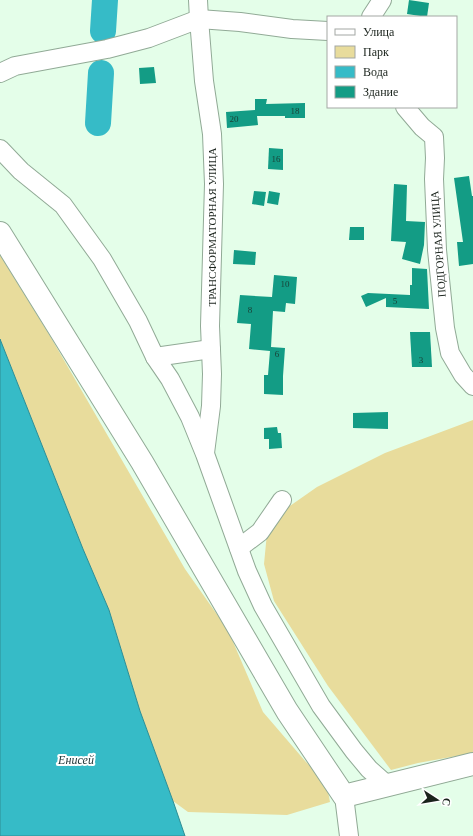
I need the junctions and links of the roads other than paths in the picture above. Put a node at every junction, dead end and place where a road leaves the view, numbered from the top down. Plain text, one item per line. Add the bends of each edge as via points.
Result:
1 (198, 0) edge
2 (382, 0) edge
3 (372, 16) edge
4 (199, 19) junction
5 (327, 31) edge
6 (0, 73) edge
7 (406, 108) edge
8 (0, 150) edge
9 (0, 233) edge
10 (211, 349) junction
11 (155, 357) junction
12 (473, 386) edge
13 (205, 454) junction
14 (282, 500) dead end
15 (239, 548) junction
16 (473, 764) edge
17 (387, 785) junction
18 (344, 796) junction
19 (349, 836) edge

1 - 4 street, ТРАНСФОРМАТОРНАЯ УЛИЦА
2 - 3 street
4 - 5 street
4 - 6 street via 149,38 15,66
4 - 10 street, ТРАНСФОРМАТОРНАЯ УЛИЦА via 212,134 214,176
7 - 12 street, ПОДГОРНАЯ УЛИЦА via 434,137 437,250 445,328 450,353
8 - 11 street via 21,171 63,205 102,259 138,321
9 - 18 street via 142,462 287,711
10 - 11 street
10 - 13 street, ТРАНСФОРМАТОРНАЯ УЛИЦА via 211,406
11 - 13 street via 190,417
13 - 15 street
14 - 15 street via 260,532
15 - 17 street via 263,606 321,706 369,769
16 - 17 street
17 - 18 street
18 - 19 street

